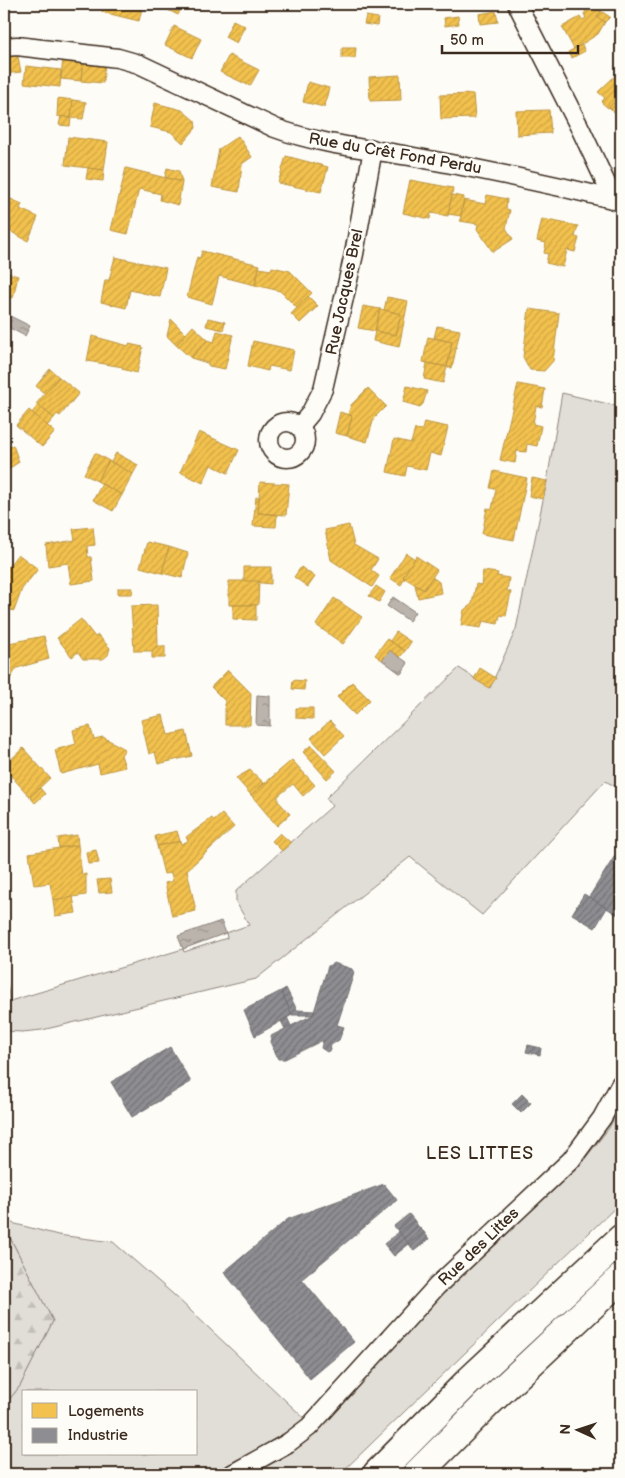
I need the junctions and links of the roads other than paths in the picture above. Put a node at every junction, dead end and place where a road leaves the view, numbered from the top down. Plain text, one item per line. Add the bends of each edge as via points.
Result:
1 (517, 4) edge
2 (4, 47) edge
3 (373, 149) junction
4 (617, 200) edge
5 (299, 427) dead end
6 (621, 1083) edge
7 (621, 1239) edge
8 (621, 1278) edge
9 (232, 1474) edge
10 (377, 1474) edge
11 (417, 1474) edge

1 - 4 street
2 - 3 street, Rue du Crêt Fond Perdu via 129,60 282,131 321,143
3 - 4 street, Rue du Crêt Fond Perdu
3 - 5 street, Rue Jacques Brel via 323,390
6 - 9 street, Rue des Littes via 602,1118 571,1160 437,1286 300,1435
7 - 10 highway via 470,1380
8 - 11 highway

